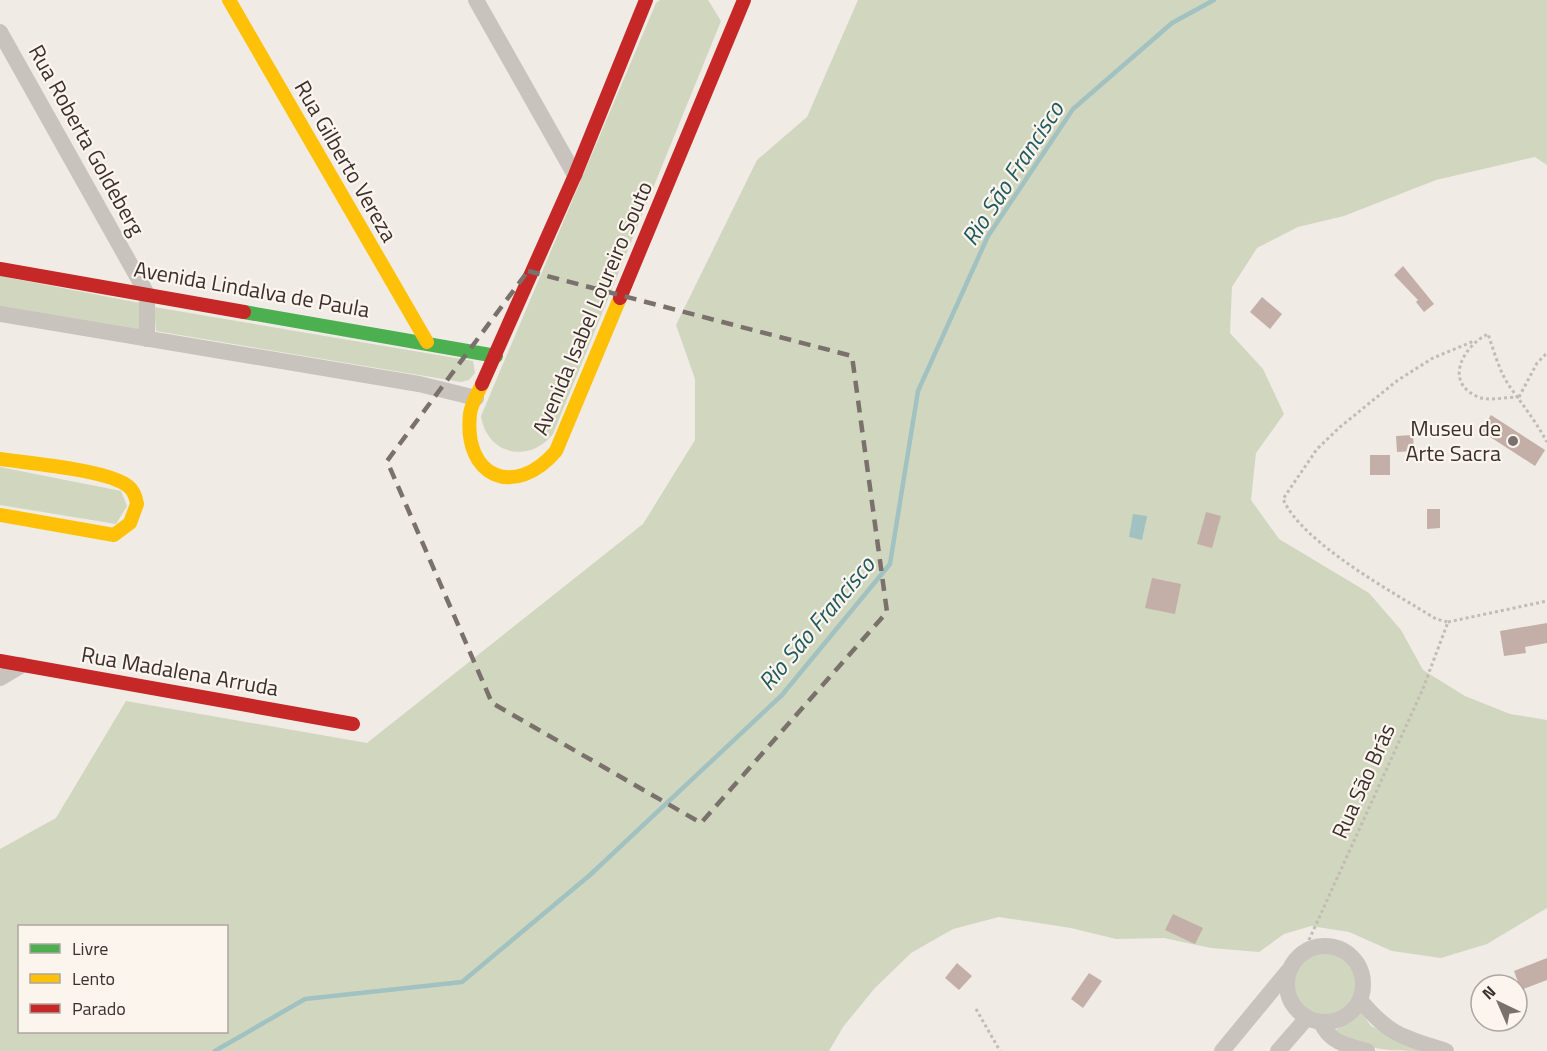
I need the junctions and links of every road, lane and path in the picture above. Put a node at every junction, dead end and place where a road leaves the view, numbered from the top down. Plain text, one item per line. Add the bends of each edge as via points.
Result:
1 (230, 0) edge
2 (476, 0) edge
3 (646, 0) edge
4 (744, 0) edge
5 (0, 32) edge
6 (575, 175) junction
7 (0, 269) edge
8 (147, 294) junction
9 (0, 314) edge
10 (147, 339) junction
11 (1474, 340) junction
12 (427, 342) junction
13 (1547, 353) edge
14 (496, 356) junction
15 (1518, 397) junction
16 (476, 398) junction
17 (1547, 442) edge
18 (0, 459) edge
19 (0, 515) edge
20 (1547, 601) edge
21 (1448, 622) junction
22 (0, 661) edge
23 (22, 665) junction
24 (0, 678) edge
25 (353, 724) dead end
26 (1304, 951) junction
27 (1289, 971) junction
28 (1359, 1000) junction
29 (976, 1009) dead end
30 (1313, 1021) junction
31 (1000, 1051) edge
32 (1222, 1051) edge
33 (1278, 1051) edge
34 (1367, 1051) edge
35 (1446, 1051) edge

1 - 12 street, Rua Gilberto Vereza
2 - 6 street
3 - 6 street, Avenida Isabel Loureiro Souto
4 - 16 street, Avenida Isabel Loureiro Souto via 555,451 542,468 522,478 503,477 486,470 470,440 470,412
5 - 8 street, Rua Roberta Goldeberg
6 - 14 street, Avenida Isabel Loureiro Souto
7 - 8 street, Avenida Lindalva de Paula
8 - 10 street, Rua Roberta Goldeberg
8 - 12 street, Avenida Lindalva de Paula
9 - 10 street
10 - 16 street via 419,384
11 - 15 path via 1488,334 1509,386
11 - 15 path via 1459,366 1466,390 1489,399
11 - 21 path via 1433,358 1398,380 1340,427 1317,449 1283,499 1300,525 1346,561
12 - 14 street, Avenida Lindalva de Paula
13 - 15 path via 1536,363
14 - 16 street, Avenida Isabel Loureiro Souto
15 - 17 path
18 - 19 street via 109,478 127,485 136,497 137,511 128,528 114,535
20 - 21 path
21 - 26 path, Rua São Brás via 1422,692
22 - 23 street, Rua Madalena Arruda
23 - 24 street
23 - 25 street, Rua Madalena Arruda
26 - 27 street
26 - 28 street via 1328,945 1350,955 1362,976
27 - 30 street via 1286,982 1293,1006
27 - 32 street
28 - 30 street via 1346,1016
28 - 35 street via 1382,1026
29 - 31 path
30 - 33 street
30 - 34 street via 1328,1035

